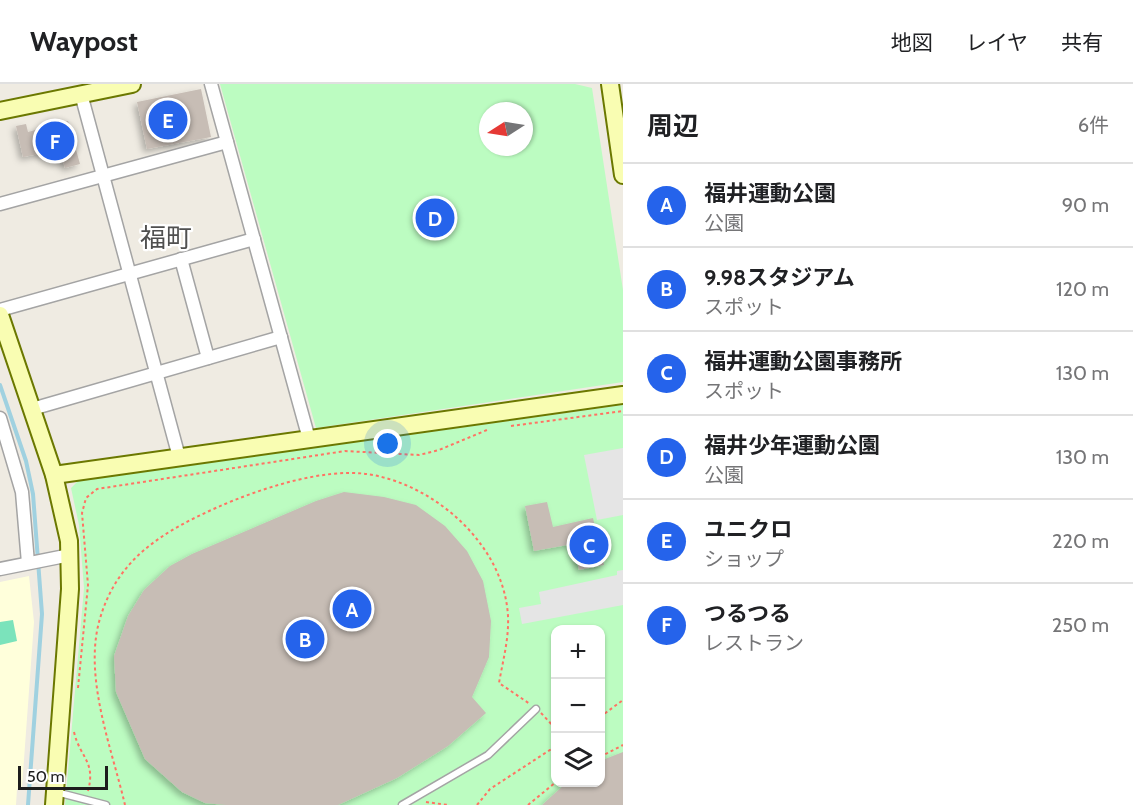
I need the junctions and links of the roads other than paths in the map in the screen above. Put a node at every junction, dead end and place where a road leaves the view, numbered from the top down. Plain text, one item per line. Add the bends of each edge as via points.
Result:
1 (132, 84) edge
2 (211, 84) edge
3 (610, 84) edge
4 (81, 94) junction
5 (0, 111) edge
6 (227, 142) junction
7 (101, 174) junction
8 (623, 175) edge
9 (0, 204) edge
10 (254, 239) junction
11 (181, 259) junction
12 (128, 274) junction
13 (0, 310) edge
14 (0, 315) edge
15 (281, 337) junction
16 (208, 358) junction
17 (156, 373) junction
18 (623, 395) edge
19 (32, 409) junction
20 (0, 418) edge
21 (309, 439) junction
22 (178, 457) junction
23 (54, 474) junction
24 (70, 555) junction
25 (29, 563) junction
26 (0, 569) edge
27 (536, 709) road end
28 (54, 798) edge
29 (106, 805) edge
30 (402, 805) edge

1 - 4 street
2 - 6 street
3 - 8 street
4 - 5 street
4 - 7 street
6 - 7 street
6 - 10 street
7 - 9 street
7 - 12 street
10 - 11 street
10 - 15 street
11 - 12 street
11 - 16 street
12 - 13 street
12 - 17 street
14 - 19 street
15 - 16 street
15 - 21 street
16 - 17 street
17 - 19 street
17 - 22 street
18 - 21 street
19 - 23 street
20 - 25 street via 22,492
21 - 22 street
22 - 23 street
23 - 24 street via 66,517
24 - 25 street
24 - 28 street
25 - 26 street
27 - 30 lane via 488,755
28 - 29 lane

